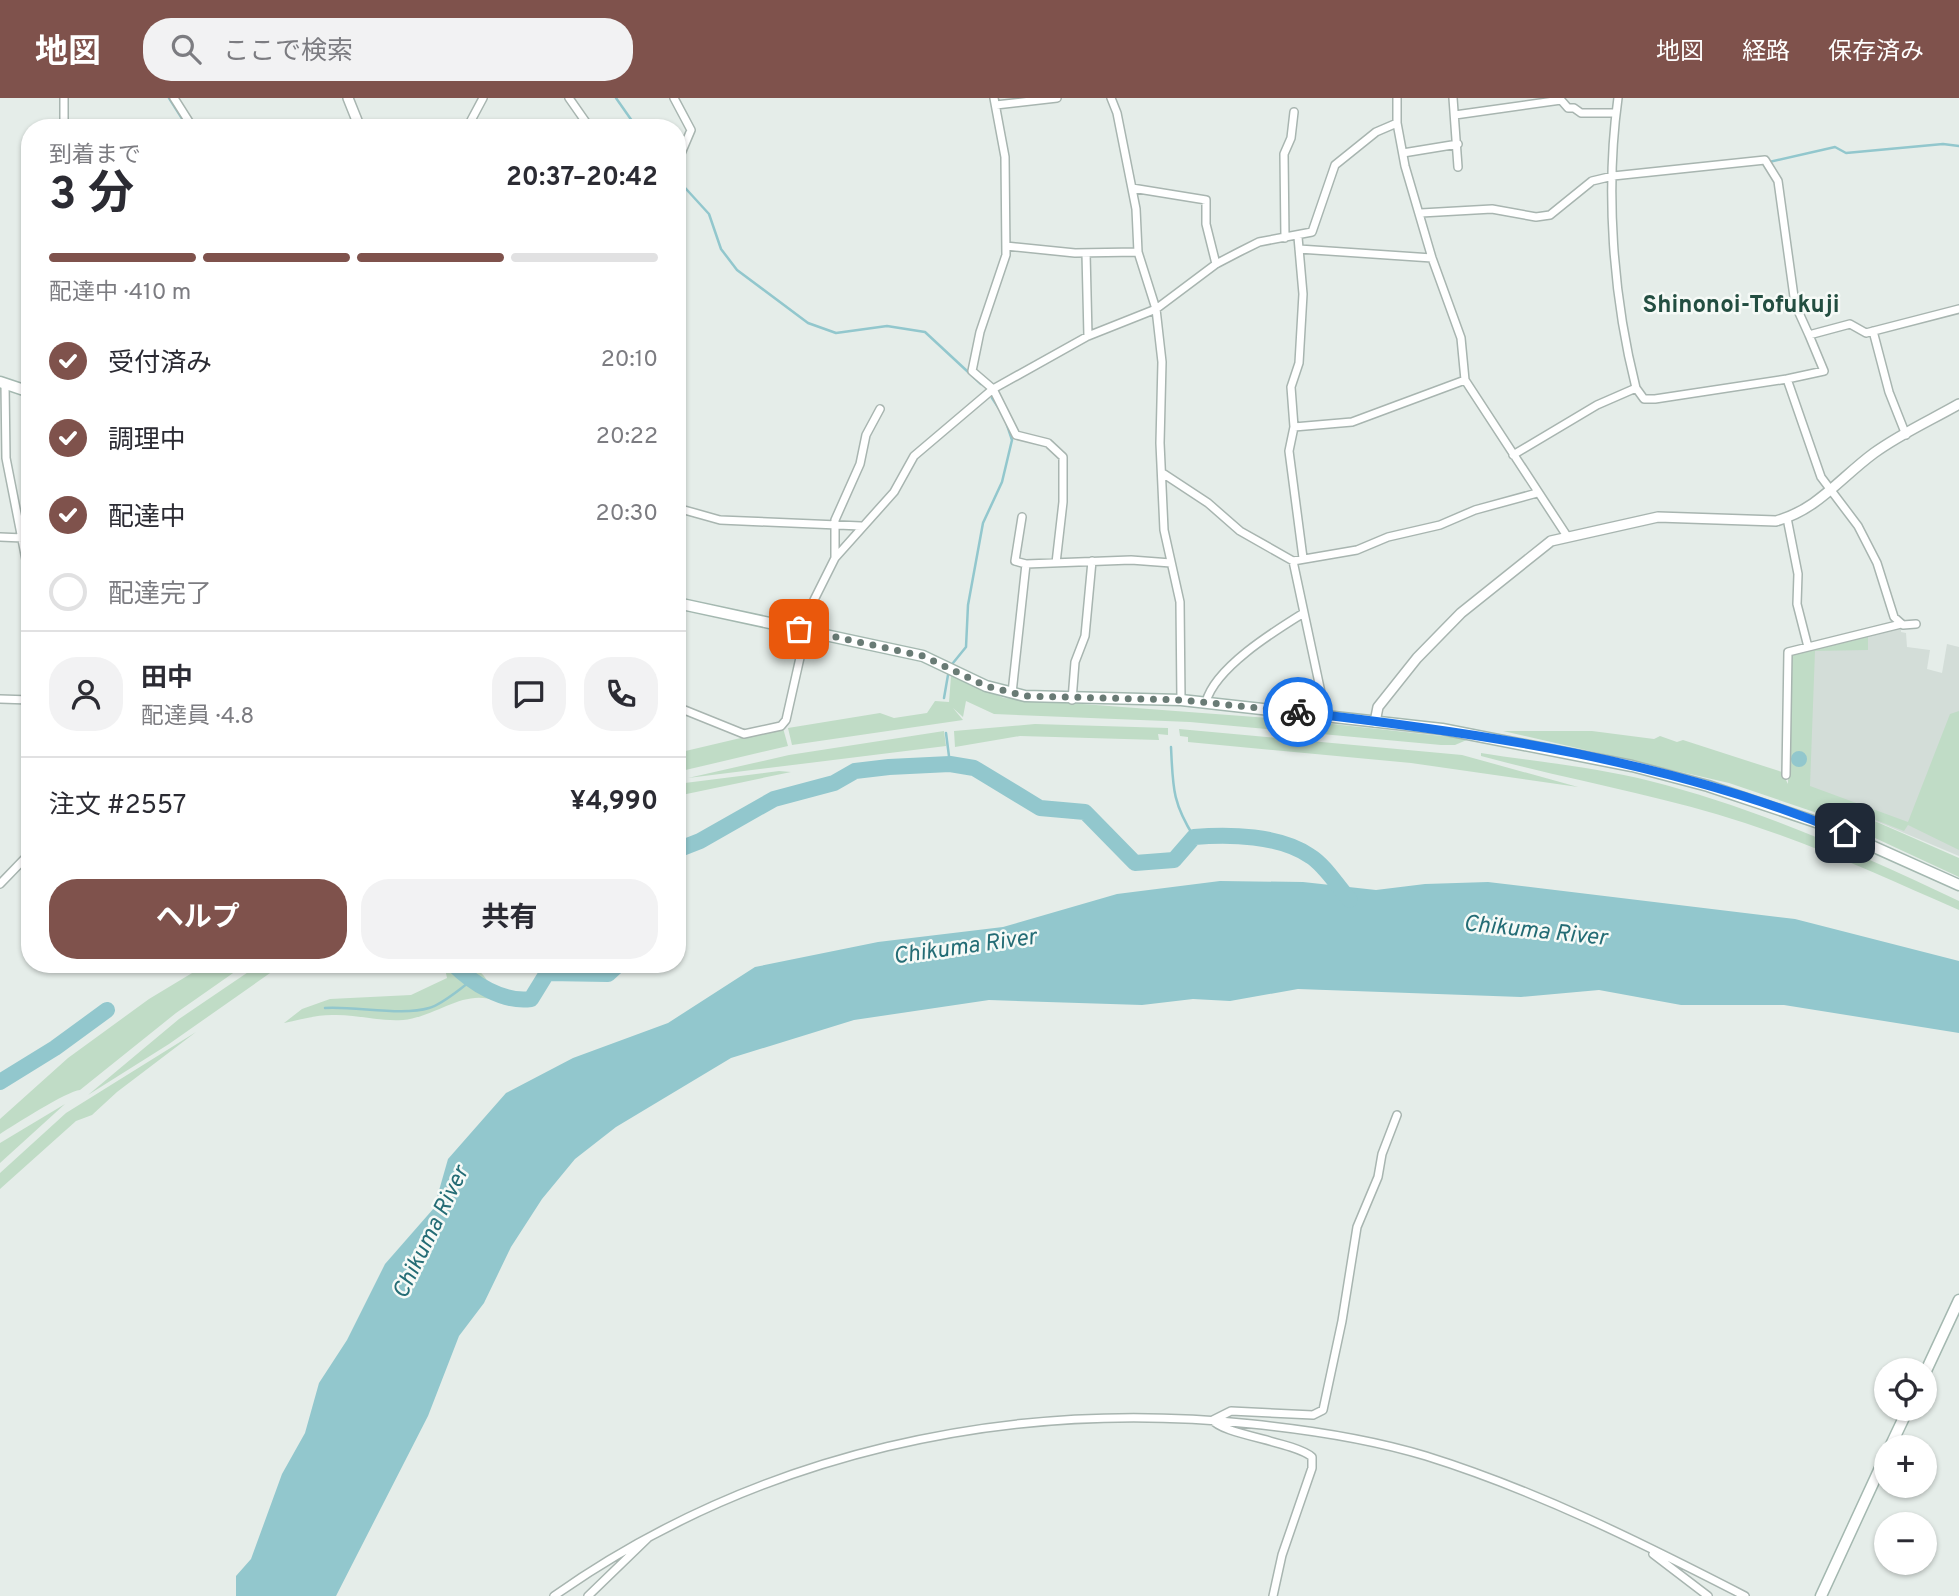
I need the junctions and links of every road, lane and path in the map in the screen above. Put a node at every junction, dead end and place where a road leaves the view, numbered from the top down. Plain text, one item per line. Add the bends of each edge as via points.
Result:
1 (64, 98) edge
2 (174, 98) edge
3 (348, 98) edge
4 (483, 98) edge
5 (569, 98) edge
6 (674, 98) edge
7 (1057, 98) edge
8 (1111, 98) edge
9 (1397, 98) edge
10 (1453, 98) edge
11 (1618, 98) edge
12 (995, 102) edge
13 (1294, 112) dead end
14 (1616, 113) junction
15 (1455, 115) junction
16 (64, 119) edge
17 (187, 119) edge
18 (356, 119) edge
19 (472, 119) edge
20 (584, 119) edge
21 (685, 119) edge
22 (686, 121) edge
23 (1397, 123) junction
24 (686, 142) edge
25 (1458, 144) junction
26 (1403, 153) junction
27 (1458, 167) dead end
28 (1613, 176) junction
29 (1132, 188) junction
30 (1421, 213) junction
31 (1298, 237) junction
32 (1285, 238) junction
33 (1006, 246) junction
34 (1299, 249) junction
35 (1138, 252) junction
36 (1086, 253) junction
37 (1432, 258) junction
38 (1216, 264) junction
39 (1156, 309) junction
40 (1959, 309) edge
41 (1873, 331) junction
42 (1809, 335) junction
43 (1088, 336) junction
44 (1787, 379) junction
45 (1465, 380) junction
46 (3, 383) edge
47 (1636, 388) junction
48 (21, 389) edge
49 (993, 389) junction
50 (1959, 404) edge
51 (880, 409) dead end
52 (1294, 427) junction
53 (1906, 435) junction
54 (1513, 455) junction
55 (1164, 474) junction
56 (1830, 491) junction
57 (1537, 492) junction
58 (686, 511) edge
59 (1022, 517) dead end
60 (1787, 518) junction
61 (834, 525) junction
62 (860, 526) junction
63 (21, 529) edge
64 (1567, 536) junction
65 (0, 537) edge
66 (21, 538) edge
67 (835, 558) junction
68 (1303, 558) junction
69 (1092, 561) junction
70 (1293, 561) junction
71 (1056, 563) junction
72 (1171, 563) junction
73 (1026, 564) junction
74 (686, 605) edge
75 (1302, 614) junction
76 (1901, 624) junction
77 (1916, 624) dead end
78 (802, 630) junction
79 (1808, 647) junction
80 (1012, 693) junction
81 (0, 699) edge
82 (21, 700) edge
83 (1072, 700) junction
84 (1181, 700) junction
85 (1206, 702) junction
86 (686, 711) edge
87 (1326, 716) junction
88 (1375, 722) junction
89 (1786, 775) dead end
90 (21, 862) edge
91 (0, 884) edge
92 (1959, 885) edge
93 (1397, 1115) dead end
94 (1959, 1300) edge
95 (1932, 1358) edge
96 (1213, 1420) junction
97 (1874, 1481) edge
98 (650, 1536) junction
99 (1645, 1547) junction
100 (554, 1596) edge
101 (588, 1596) edge
102 (1273, 1596) edge
103 (1708, 1596) edge
104 (1745, 1596) edge
105 (1821, 1596) edge

1 - 16 street
2 - 17 street
3 - 18 street
4 - 19 street
5 - 20 street
6 - 21 street
7 - 12 street
8 - 29 street
9 - 23 street
10 - 15 street
11 - 14 street
12 - 33 street via 1007,184
13 - 32 street via 1284,153
14 - 15 street via 1581,113 1561,100
14 - 28 street
15 - 25 street
22 - 24 street via 691,130
23 - 26 street
23 - 31 street via 1376,132 1335,165 1311,232
25 - 26 street
25 - 27 street
26 - 30 street
28 - 30 street via 1592,181 1549,215 1492,209
28 - 42 street via 1765,160 1778,181 1795,304
28 - 47 street via 1618,307
29 - 35 street
29 - 38 street via 1206,200 1206,224
30 - 37 street
31 - 32 street
31 - 34 street
32 - 38 street via 1259,242
33 - 36 street
33 - 49 street via 972,371
34 - 37 street
34 - 52 street via 1303,294 1299,363 1292,387
35 - 36 street
35 - 39 street
36 - 43 street
37 - 45 street via 1461,338
38 - 39 street
39 - 43 street
39 - 55 street
40 - 41 street
41 - 42 street via 1866,333 1850,324
41 - 53 street
42 - 44 street via 1824,371
43 - 49 street
44 - 47 street via 1655,400 1644,399
44 - 56 street
45 - 52 street via 1352,422
45 - 54 street
46 - 48 main road
46 - 63 street via 6,458
47 - 54 street via 1622,391
49 - 62 street via 914,456 894,492
49 - 71 street via 1016,435 1048,443 1063,457
50 - 53 street
51 - 61 street
52 - 68 street via 1290,473
53 - 56 street via 1876,452
54 - 57 street
55 - 70 street via 1240,531
55 - 72 street via 1164,530
56 - 60 street via 1802,513
56 - 76 street via 1858,526 1877,563 1894,617
57 - 64 street
57 - 68 street via 1357,550
58 - 61 street via 720,520
59 - 73 street via 1015,561
60 - 64 street via 1658,517
60 - 79 street via 1798,574 1797,604
61 - 62 street
61 - 67 street
62 - 67 street
64 - 88 street via 1551,541 1461,614 1392,687
65 - 66 street
67 - 78 street
68 - 70 street
69 - 71 street
69 - 72 street
69 - 83 street via 1085,636 1075,662
70 - 75 street
71 - 73 street
72 - 84 street via 1180,602
73 - 80 street
74 - 78 main road
75 - 85 street via 1241,657
75 - 87 street
76 - 77 street
76 - 79 street
78 - 80 main road via 923,656 986,686
78 - 86 street via 786,720 781,726 744,734
79 - 89 street via 1788,652
80 - 83 main road
81 - 82 street
83 - 84 main road
84 - 85 main road
85 - 87 main road
87 - 88 main road
88 - 92 main road via 1482,736 1708,786 1825,825
90 - 91 street
93 - 96 street via 1357,1227 1323,1410 1313,1415 1231,1411
94 - 95 main road
96 - 98 street via 1030,1421 949,1433 820,1464 737,1493
96 - 99 street via 1301,1429 1427,1456 1532,1494
96 - 102 street via 1221,1428 1312,1457
97 - 105 main road
98 - 100 street
98 - 101 street
99 - 103 street
99 - 104 street

